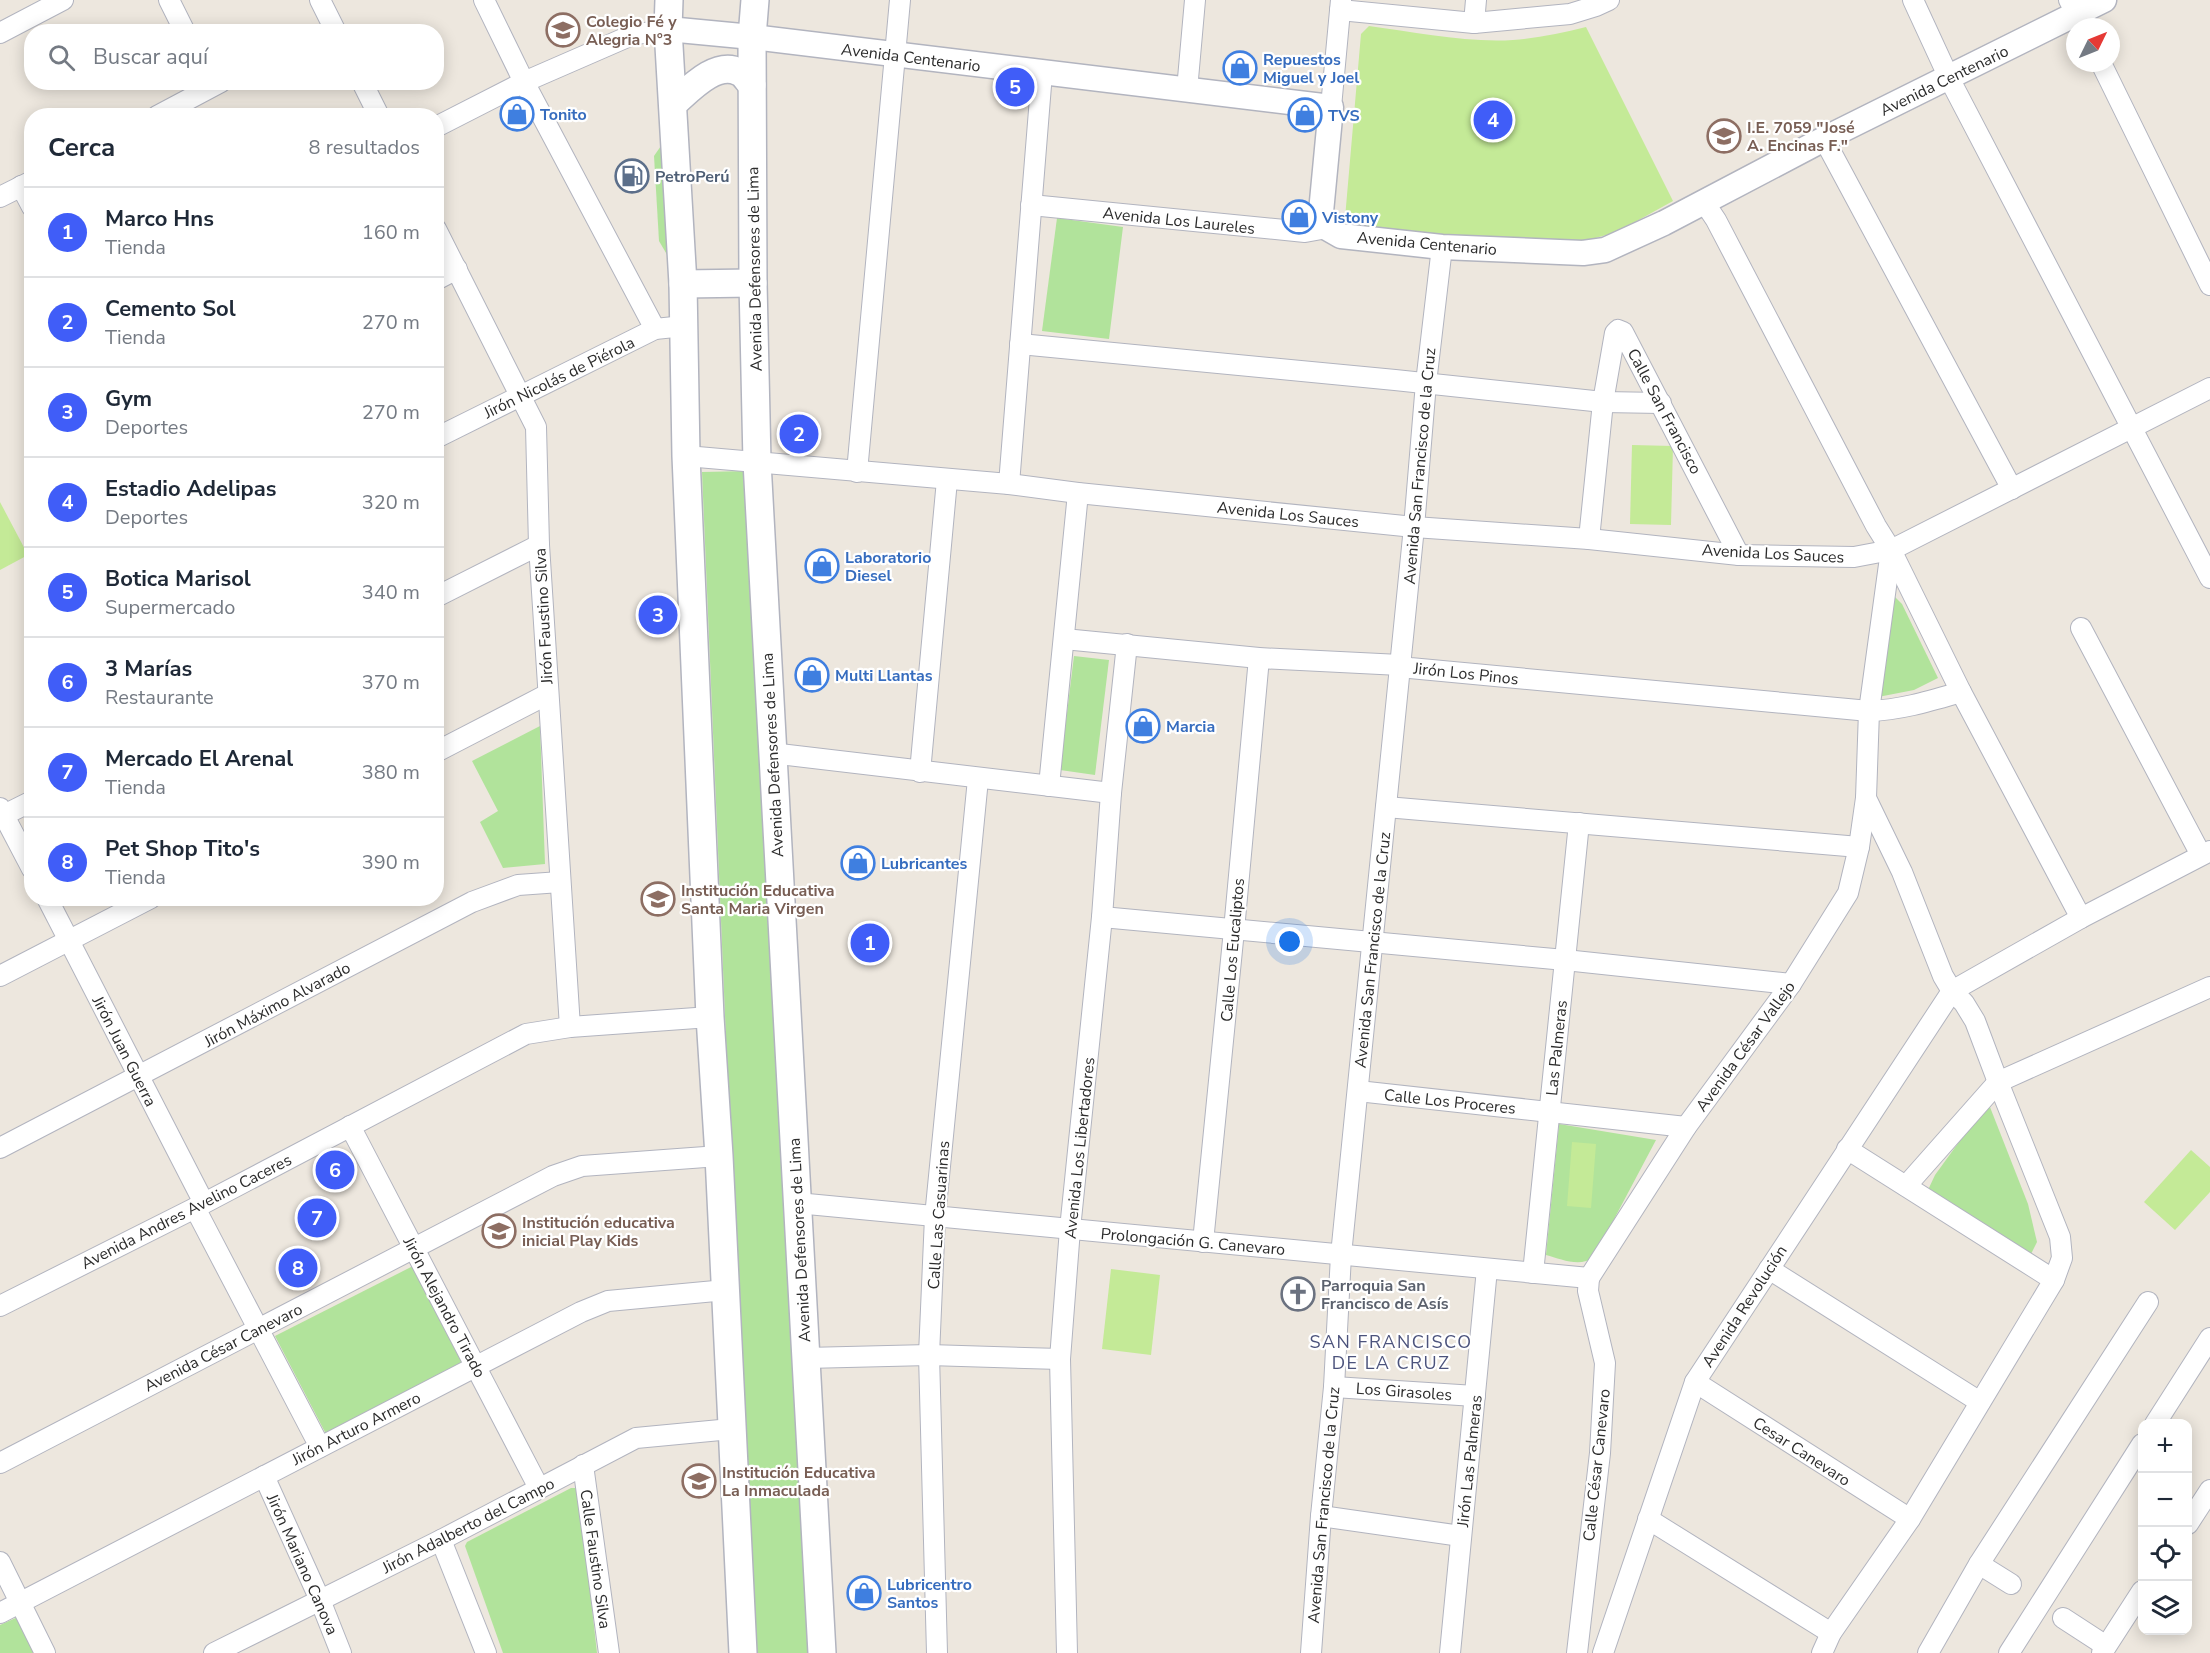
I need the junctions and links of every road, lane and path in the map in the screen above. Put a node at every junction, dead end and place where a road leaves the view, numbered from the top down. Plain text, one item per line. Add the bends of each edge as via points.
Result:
1 (63, 0) edge
2 (169, 0) edge
3 (320, 0) edge
4 (484, 0) edge
5 (669, 0) edge
6 (750, 0) edge
7 (755, 0) edge
8 (900, 0) edge
9 (1195, 0) edge
10 (1476, 0) edge
11 (1609, 0) edge
12 (1912, 0) edge
13 (2104, 0) edge
14 (1341, 5) edge
15 (2076, 14) edge
16 (1474, 23) junction
17 (181, 24) edge
18 (329, 24) edge
19 (668, 29) junction
20 (0, 33) edge
21 (752, 37) junction
22 (895, 55) junction
23 (2105, 72) edge
24 (1042, 73) junction
25 (1949, 78) junction
26 (524, 82) junction
27 (752, 85) junction
28 (204, 90) edge
29 (366, 90) edge
30 (1187, 90) junction
31 (674, 103) junction
32 (1331, 107) junction
33 (172, 108) edge
34 (375, 108) edge
35 (444, 123) edge
36 (1824, 139) junction
37 (24, 185) edge
38 (0, 197) edge
39 (1704, 202) junction
40 (1031, 205) junction
41 (1327, 228) junction
42 (444, 244) edge
43 (1442, 247) junction
44 (457, 269) junction
45 (444, 276) edge
46 (753, 283) junction
47 (684, 284) junction
48 (2210, 285) edge
49 (684, 326) junction
50 (655, 329) junction
51 (1020, 344) junction
52 (1426, 383) junction
53 (2210, 388) edge
54 (520, 395) junction
55 (1603, 402) junction
56 (1661, 403) junction
57 (2133, 428) junction
58 (444, 434) edge
59 (686, 456) junction
60 (757, 462) junction
61 (856, 472) junction
62 (947, 480) junction
63 (1009, 484) junction
64 (2012, 489) junction
65 (1078, 493) junction
66 (1414, 527) junction
67 (1589, 539) junction
68 (539, 545) junction
69 (1891, 550) junction
70 (1739, 555) junction
71 (2210, 578) edge
72 (444, 593) edge
73 (2081, 628) dead end
74 (1064, 639) junction
75 (1127, 644) junction
76 (1259, 658) junction
77 (1400, 665) junction
78 (1961, 692) junction
79 (548, 694) junction
80 (1869, 711) junction
81 (444, 748) edge
82 (771, 753) junction
83 (920, 772) junction
84 (978, 779) junction
85 (1049, 786) junction
86 (1111, 793) junction
87 (1866, 798) junction
88 (24, 804) edge
89 (1386, 807) junction
90 (1, 813) edge
91 (1579, 823) junction
92 (1859, 847) junction
93 (2206, 853) edge
94 (24, 855) edge
95 (560, 882) junction
96 (51, 906) edge
97 (136, 906) edge
98 (1102, 917) junction
99 (2081, 918) junction
100 (1234, 930) junction
101 (69, 941) junction
102 (1372, 942) junction
103 (1565, 960) junction
104 (0, 976) edge
105 (1791, 984) junction
106 (2210, 987) edge
107 (1952, 991) junction
108 (710, 1017) junction
109 (570, 1027) junction
110 (138, 1076) junction
111 (1998, 1082) junction
112 (1358, 1091) junction
113 (1549, 1112) junction
114 (350, 1126) junction
115 (1686, 1127) junction
116 (0, 1148) edge
117 (1846, 1149) junction
118 (719, 1156) junction
119 (1906, 1186) junction
120 (797, 1203) junction
121 (199, 1205) junction
122 (935, 1216) junction
123 (1070, 1229) junction
124 (1203, 1242) junction
125 (414, 1248) junction
126 (1341, 1255) junction
127 (1487, 1269) junction
128 (1768, 1269) junction
129 (1533, 1273) junction
130 (1589, 1278) junction
131 (2054, 1280) junction
132 (726, 1290) junction
133 (2148, 1302) dead end
134 (0, 1306) edge
135 (258, 1329) junction
136 (2210, 1338) edge
137 (929, 1355) junction
138 (806, 1358) junction
139 (1060, 1359) junction
140 (476, 1366) junction
141 (1695, 1382) junction
142 (1334, 1387) junction
143 (1475, 1396) junction
144 (1980, 1402) junction
145 (2159, 1419) edge
146 (731, 1429) junction
147 (320, 1447) junction
148 (2138, 1450) edge
149 (0, 1463) edge
150 (583, 1466) junction
151 (264, 1476) junction
152 (539, 1488) junction
153 (2210, 1490) edge
154 (1321, 1516) junction
155 (2192, 1517) edge
156 (1648, 1519) junction
157 (1910, 1519) junction
158 (1461, 1536) junction
159 (441, 1540) junction
160 (0, 1562) edge
161 (1979, 1564) junction
162 (2011, 1584) dead end
163 (2138, 1598) edge
164 (320, 1600) junction
165 (20, 1602) junction
166 (0, 1612) edge
167 (2063, 1618) dead end
168 (1832, 1634) junction
169 (2104, 1650) edge
170 (45, 1653) edge
171 (214, 1653) edge
172 (341, 1653) edge
173 (486, 1653) edge
174 (609, 1653) edge
175 (742, 1653) edge
176 (822, 1653) edge
177 (937, 1653) edge
178 (1067, 1653) edge
179 (1314, 1653) edge
180 (1450, 1653) edge
181 (1577, 1653) edge
182 (1603, 1653) edge
183 (1822, 1653) edge
184 (1928, 1653) edge
185 (2009, 1653) edge

1 - 20 street
2 - 17 street
3 - 18 street
4 - 26 street
5 - 19 main road
6 - 21 main road
7 - 21 main road, Avenida Defensores de Lima
8 - 22 street
9 - 30 street
10 - 16 street
11 - 16 street via 1570,14
12 - 25 street
13 - 15 street, Avenida Centenario
14 - 16 street
14 - 32 street
15 - 25 street, Avenida Centenario
19 - 21 street, Avenida Centenario
19 - 26 street via 632,35
19 - 31 main road
21 - 22 street, Avenida Centenario
21 - 27 main road, Avenida Defensores de Lima
22 - 24 street, Avenida Centenario
22 - 61 street
23 - 48 street
24 - 30 street, Avenida Centenario
24 - 40 street
25 - 36 street, Avenida Centenario
25 - 57 street
26 - 35 street
26 - 50 street
27 - 31 main road via 739,72 727,69 714,72
27 - 46 main road, Avenida Defensores de Lima
28 - 33 street
29 - 34 street
30 - 32 street, Avenida Centenario
31 - 47 main road
32 - 41 street via 1321,212
36 - 39 street, Avenida Centenario
36 - 64 street
37 - 38 street
39 - 43 street, Avenida Centenario via 1605,250 1583,253
39 - 69 street
40 - 41 street, Avenida Los Laureles via 1305,232
40 - 51 street
41 - 43 street, Avenida Centenario via 1341,236
42 - 44 street, Jirón Faustino Silva
43 - 52 street, Avenida San Francisco de la Cruz
44 - 45 street
44 - 54 street, Jirón Faustino Silva
46 - 47 main road
46 - 60 main road, Avenida Defensores de Lima
47 - 49 main road
49 - 50 street, Jirón Nicolás de Piérola
49 - 59 main road
50 - 54 street, Jirón Nicolás de Piérola
51 - 52 street
51 - 63 street
52 - 55 street
52 - 66 street, Avenida San Francisco de la Cruz
53 - 57 street, Avenida Los Sauces
54 - 58 street, Jirón Nicolás de Piérola
54 - 68 street, Jirón Faustino Silva via 536,427
55 - 56 street
55 - 56 street, Calle San Francisco via 1618,330 1623,332
55 - 67 street, Calle San Francisco
56 - 70 street, Calle San Francisco
57 - 64 street, Avenida Los Sauces
57 - 71 street
59 - 60 street, Avenida Los Sauces
59 - 108 main road
60 - 61 street, Avenida Los Sauces
60 - 82 main road, Avenida Defensores de Lima
61 - 62 street, Avenida Los Sauces
62 - 63 street, Avenida Los Sauces
62 - 83 street
63 - 65 street, Avenida Los Sauces
64 - 69 street, Avenida Los Sauces
65 - 66 street, Avenida Los Sauces
65 - 74 street
66 - 67 street, Avenida Los Sauces
66 - 77 street, Avenida San Francisco de la Cruz
67 - 70 street, Avenida Los Sauces
68 - 72 street
68 - 79 street, Jirón Faustino Silva
69 - 70 street, Avenida Los Sauces via 1854,557
69 - 78 street
69 - 80 street, Avenida César Vallejo
73 - 93 street
74 - 75 street, Jirón Los Pinos
74 - 85 street
75 - 76 street, Jirón Los Pinos
75 - 86 street, Avenida Los Libertadores
76 - 77 street, Jirón Los Pinos
76 - 100 street, Calle Los Eucaliptos
77 - 80 street, Jirón Los Pinos
77 - 89 street, Avenida San Francisco de la Cruz
78 - 80 street, Jirón Los Pinos via 1918,705
78 - 99 street
79 - 81 street
79 - 95 street, Jirón Faustino Silva
80 - 87 street, Avenida César Vallejo
82 - 83 street
82 - 120 main road, Avenida Defensores de Lima
83 - 84 street
84 - 85 street
84 - 122 street, Calle Las Casuarinas
85 - 86 street
86 - 98 street, Avenida Los Libertadores
87 - 92 street, Avenida César Vallejo
87 - 107 street
88 - 90 street
89 - 91 street
89 - 102 street, Avenida San Francisco de la Cruz
90 - 94 street
91 - 92 street
91 - 103 street, Las Palmeras
92 - 105 street, Avenida César Vallejo via 1848,893
93 - 99 street
95 - 109 street, Jirón Faustino Silva
95 - 110 street, Jirón Máximo Alvarado via 518,885 471,902
96 - 101 street, Jirón Juan Guerra
97 - 101 street
98 - 100 street
98 - 123 street, Avenida Los Libertadores
99 - 107 street
100 - 102 street
100 - 124 street, Calle Los Eucaliptos
101 - 104 street
101 - 110 street, Jirón Juan Guerra
102 - 103 street
102 - 112 street, Avenida San Francisco de la Cruz
103 - 105 street
103 - 113 street, Las Palmeras
105 - 115 street, Avenida César Vallejo
106 - 111 street
107 - 111 street via 1975,1021
107 - 117 street, Avenida Revolución
108 - 109 street, Avenida Andres Avelino Caceres
108 - 118 main road
109 - 114 street, Avenida Andres Avelino Caceres via 526,1034
110 - 116 street, Jirón Máximo Alvarado
110 - 121 street, Jirón Juan Guerra
111 - 119 street
111 - 131 street via 2060,1237 2062,1258
112 - 113 street, Calle Los Proceres
112 - 126 street, Avenida San Francisco de la Cruz
113 - 115 street, Calle Los Proceres
113 - 129 street, Las Palmeras
114 - 121 street, Avenida Andres Avelino Caceres
114 - 125 street, Jirón Alejandro Tirado
115 - 130 street, Avenida César Vallejo
117 - 119 street
117 - 128 street, Avenida Revolución
118 - 125 street, Avenida César Canevaro via 582,1166 553,1176
118 - 132 main road
119 - 131 street
120 - 122 street, Prolongación G. Canevaro
120 - 138 main road, Avenida Defensores de Lima
121 - 134 street, Avenida Andres Avelino Caceres
121 - 135 street, Jirón Juan Guerra
122 - 123 street, Prolongación G. Canevaro
122 - 137 street, Calle Las Casuarinas
123 - 124 street, Prolongación G. Canevaro
123 - 139 street, Avenida Los Libertadores
124 - 126 street, Prolongación G. Canevaro
125 - 135 street, Avenida César Canevaro
125 - 140 street, Jirón Alejandro Tirado
126 - 127 street, Prolongación G. Canevaro
126 - 142 street, Avenida San Francisco de la Cruz
127 - 129 street, Prolongación G. Canevaro
127 - 143 street, Jirón Las Palmeras
128 - 141 street, Avenida Revolución
128 - 144 street
129 - 130 street, Prolongación G. Canevaro
130 - 181 street, Calle César Canevaro via 1588,1291 1605,1363 1600,1453
131 - 144 street
132 - 140 street, Jirón Arturo Armero via 608,1300
132 - 146 main road
133 - 161 street
135 - 147 street, Jirón Juan Guerra
135 - 149 street, Avenida César Canevaro
136 - 145 street
137 - 138 street
137 - 139 street
137 - 177 street, Calle Las Casuarinas
138 - 176 main road, Avenida Defensores de Lima
139 - 178 street, Avenida Los Libertadores
140 - 147 street, Jirón Arturo Armero
140 - 152 street, Jirón Alejandro Tirado
141 - 156 street, Avenida Revolución
141 - 157 street, Cesar Canevaro
142 - 143 street, Los Girasoles
142 - 154 street, Avenida San Francisco de la Cruz
143 - 158 street, Jirón Las Palmeras
144 - 157 street
146 - 150 street, Jirón Adalberto del Campo via 636,1438
146 - 175 main road
147 - 151 street, Jirón Arturo Armero
148 - 185 street
150 - 152 street, Jirón Adalberto del Campo
150 - 174 street, Calle Faustino Silva
151 - 164 street, Jirón Mariano Canova
151 - 165 street, Jirón Arturo Armero
152 - 159 street, Jirón Adalberto del Campo
153 - 155 street
154 - 158 street
154 - 179 street, Avenida San Francisco de la Cruz
156 - 168 street
156 - 182 street, Avenida Revolución
157 - 168 street
158 - 180 street, Jirón Las Palmeras
159 - 164 street, Jirón Adalberto del Campo
159 - 173 street
160 - 165 street
161 - 162 street
161 - 184 street
163 - 169 street
164 - 171 street, Jirón Adalberto del Campo
164 - 172 street, Jirón Mariano Canova
165 - 166 street, Jirón Arturo Armero
165 - 170 street
167 - 169 street
168 - 183 street

